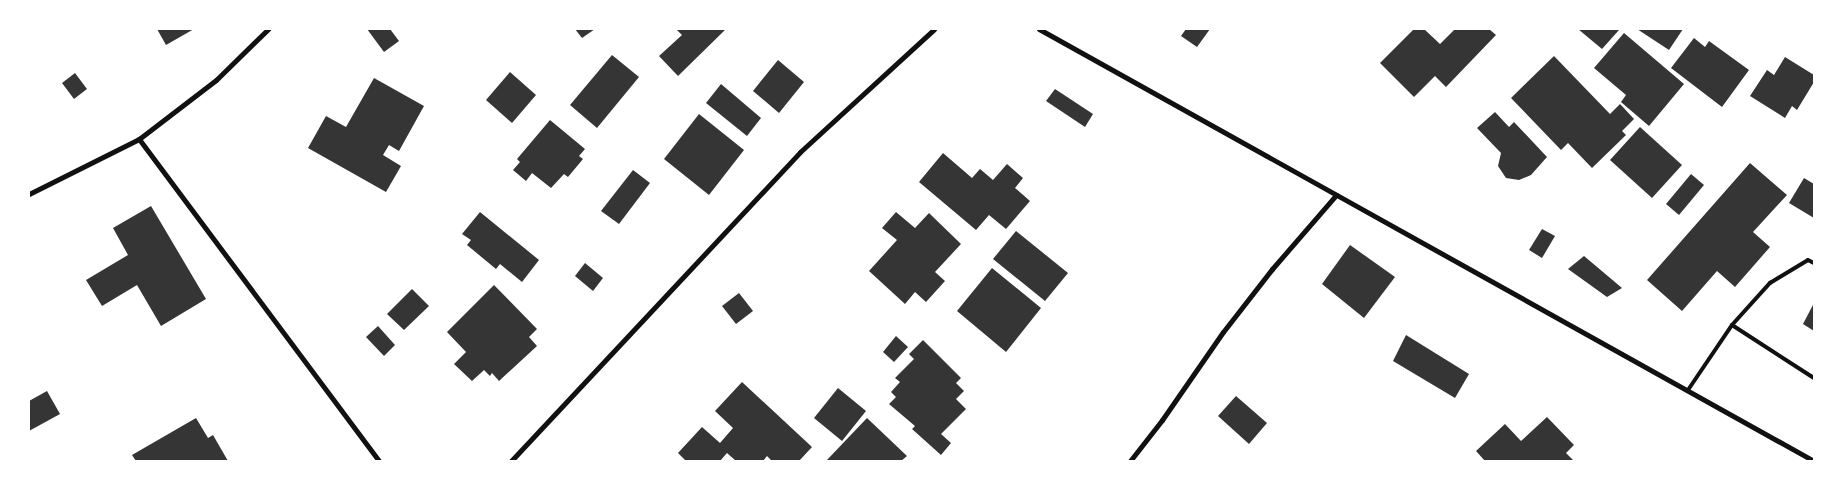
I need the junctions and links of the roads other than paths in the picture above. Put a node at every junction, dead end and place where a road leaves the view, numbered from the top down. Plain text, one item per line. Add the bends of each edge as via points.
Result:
1 (268, 29) edge
2 (934, 29) edge
3 (1039, 29) edge
4 (139, 139) junction
5 (29, 194) edge
6 (1336, 195) junction
7 (1814, 263) edge
8 (1732, 325) junction
9 (1814, 378) edge
10 (1688, 390) junction
11 (379, 461) edge
12 (510, 461) edge
13 (1130, 461) edge
14 (1814, 461) edge

1 - 4 street via 216,80
2 - 12 street via 800,152
3 - 6 street
4 - 5 street
4 - 11 street
6 - 10 street
6 - 13 street via 1223,332
7 - 8 lane via 1808,260 1770,283
8 - 9 lane
8 - 10 lane
10 - 14 street

